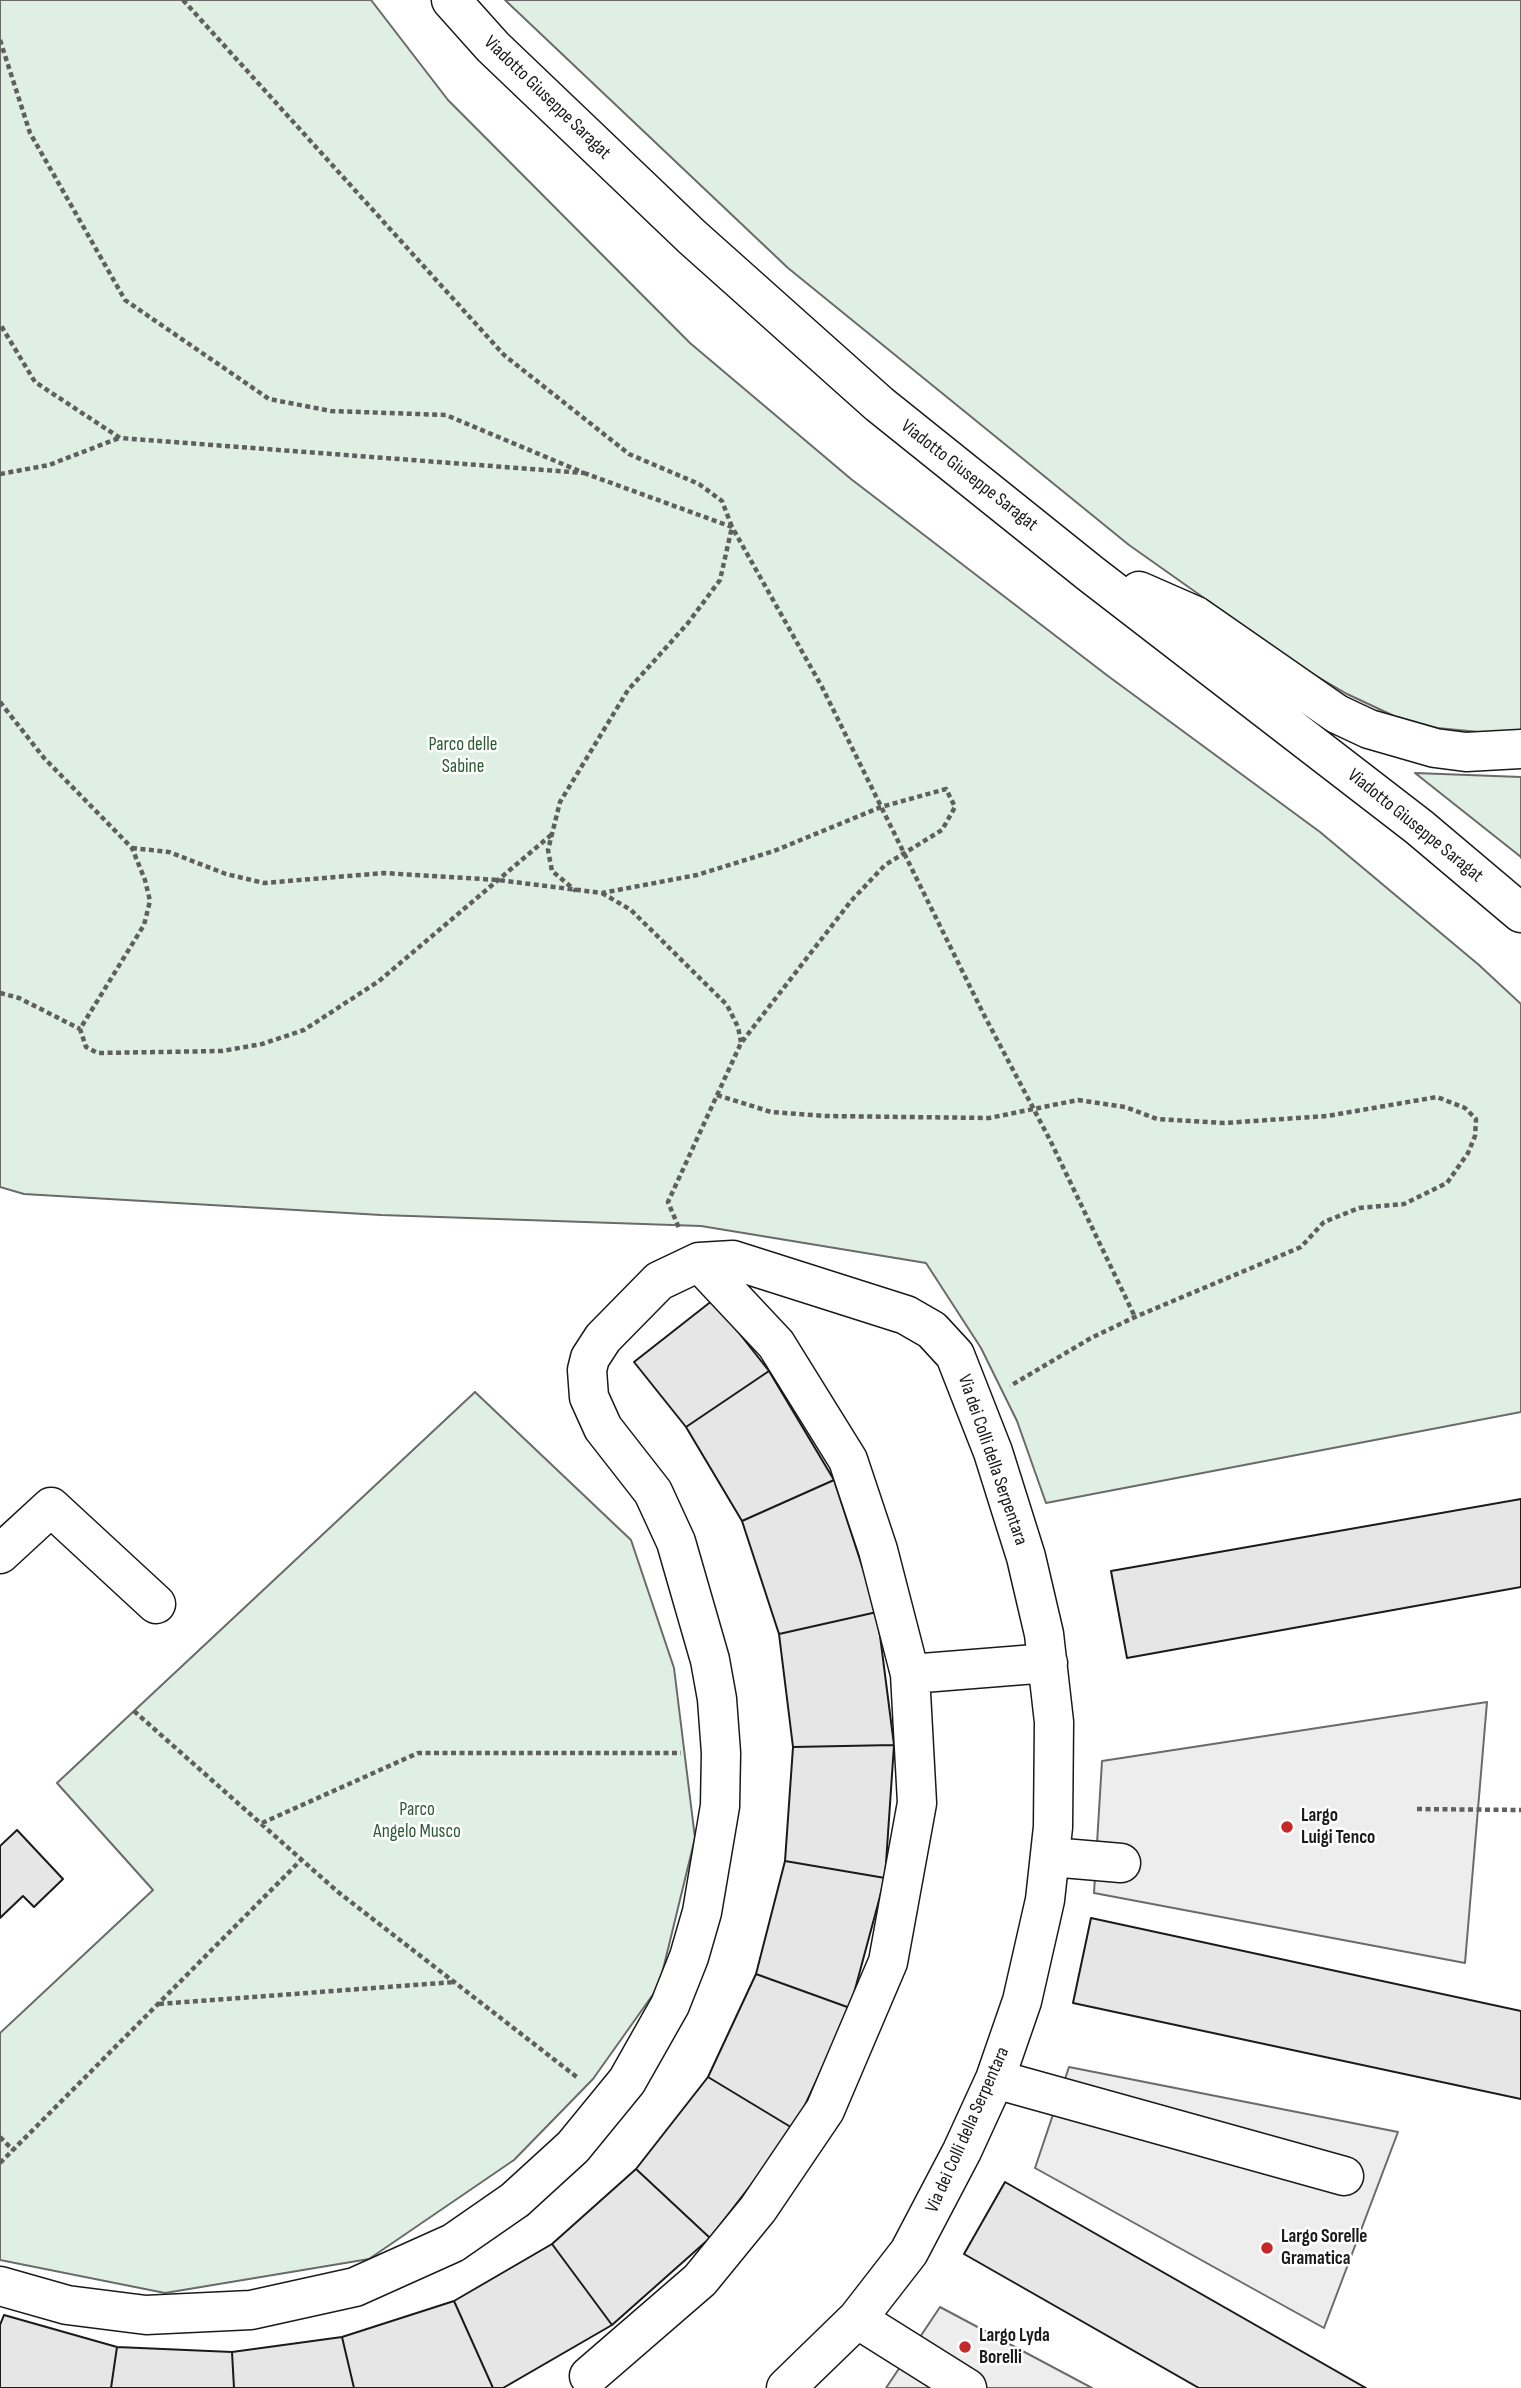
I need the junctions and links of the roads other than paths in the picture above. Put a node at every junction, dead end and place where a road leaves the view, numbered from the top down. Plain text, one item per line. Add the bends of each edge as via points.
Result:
1 (451, 0) edge
2 (1091, 574) junction
3 (1521, 749) edge
4 (1521, 913) edge
5 (690, 1249) junction
6 (0, 1554) edge
7 (156, 1604) dead end
8 (1048, 1663) junction
9 (910, 1674) junction
10 (1051, 1857) junction
11 (1121, 1863) dead end
12 (995, 2080) junction
13 (1344, 2176) dead end
14 (0, 2286) edge
15 (857, 2319) junction
16 (589, 2376) dead end
17 (786, 2388) edge
18 (967, 2388) edge

1 - 2 street, Viadotto Giuseppe Saragat via 493,47 739,281 879,404
2 - 3 street via 1196,616 1337,714 1369,729 1435,748 1466,752
2 - 4 street, Viadotto Giuseppe Saragat via 1419,827
5 - 8 street, Via dei Colli della Serpentara via 906,1315 932,1330 955,1355 1026,1557
5 - 9 street via 776,1344 848,1460 878,1550
5 - 14 street, Via dei Colli della Serpentara via 603,1338 590,1358 587,1383 603,1428 653,1492 676,1542 710,1660 721,1753 714,1851 689,1957 656,2032 610,2103 554,2166 494,2216 429,2256 355,2287 251,2310 146,2315 67,2305
6 - 7 street via 51,1507
8 - 9 street
8 - 10 street, Via dei Colli della Serpentara via 1055,1751
9 - 16 street via 917,1803 888,1962 825,2110 758,2209 699,2280
10 - 11 street
10 - 12 street, Via dei Colli della Serpentara via 1026,1986
12 - 13 street
12 - 15 street, Via dei Colli della Serpentara via 927,2221 895,2272
15 - 17 street, Via dei Colli della Serpentara
15 - 18 street

